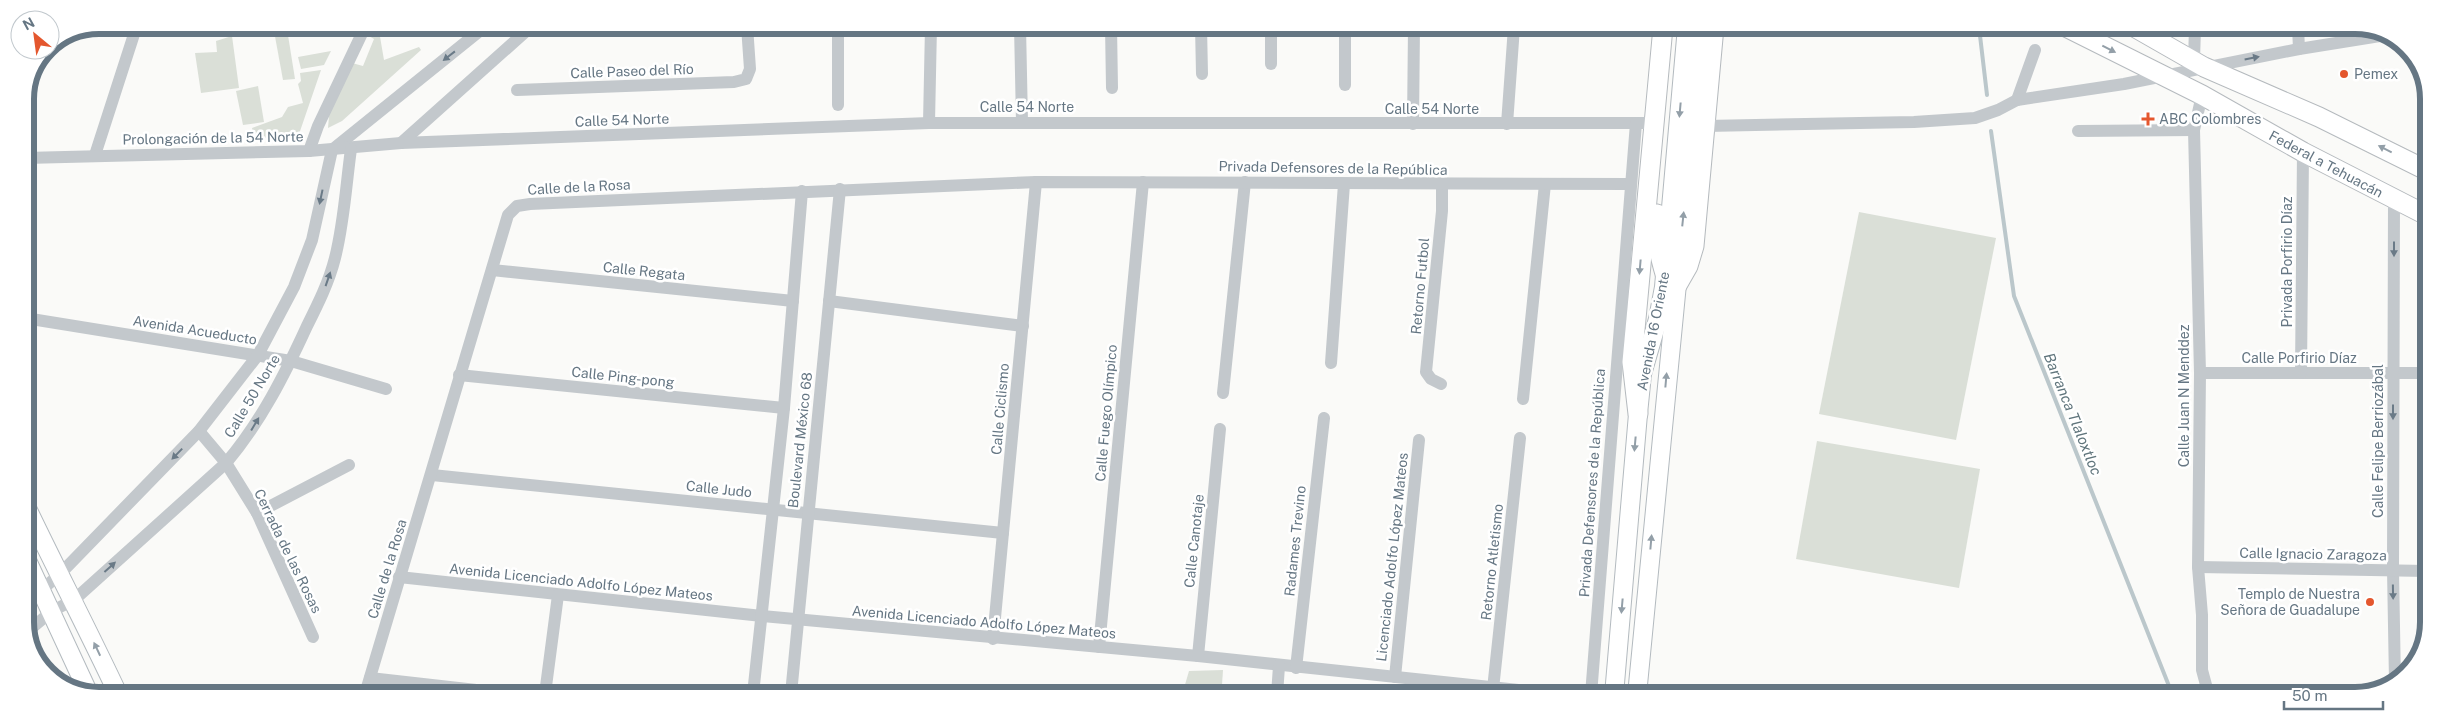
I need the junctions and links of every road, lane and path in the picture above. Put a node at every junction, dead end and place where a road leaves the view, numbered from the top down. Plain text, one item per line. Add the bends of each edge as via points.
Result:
1 (134, 34) edge
2 (362, 34) edge
3 (476, 34) edge
4 (524, 34) edge
5 (748, 34) edge
6 (838, 34) edge
7 (932, 34) edge
8 (1020, 34) edge
9 (1111, 34) edge
10 (1201, 34) edge
11 (1271, 34) edge
12 (1345, 34) edge
13 (1414, 34) edge
14 (1513, 34) edge
15 (1665, 34) edge
16 (1674, 34) edge
17 (1685, 34) edge
18 (1701, 34) edge
19 (1713, 34) edge
20 (2080, 34) edge
21 (2146, 34) edge
22 (2197, 34) edge
23 (2298, 34) edge
24 (2375, 37) edge
25 (2299, 49) junction
26 (2035, 50) dead end
27 (1271, 64) dead end
28 (2199, 64) junction
29 (1202, 74) dead end
30 (1671, 74) junction
31 (2164, 76) junction
32 (2242, 82) junction
33 (1345, 85) dead end
34 (1112, 88) dead end
35 (518, 90) dead end
36 (2202, 95) junction
37 (2017, 100) junction
38 (838, 105) dead end
39 (1022, 122) junction
40 (929, 123) junction
41 (1645, 123) junction
42 (1413, 124) junction
43 (1507, 124) junction
44 (1706, 126) junction
45 (2194, 130) junction
46 (2078, 131) dead end
47 (401, 143) junction
48 (351, 149) junction
49 (332, 150) junction
50 (309, 151) junction
51 (2303, 152) junction
52 (95, 154) junction
53 (34, 157) edge
54 (2420, 167) edge
55 (1036, 182) junction
56 (1143, 182) junction
57 (1245, 182) junction
58 (1344, 184) junction
59 (1442, 184) junction
60 (1545, 184) junction
61 (1630, 184) junction
62 (840, 189) junction
63 (802, 191) junction
64 (2394, 200) junction
65 (2420, 212) edge
66 (492, 270) junction
67 (1672, 287) junction
68 (793, 301) junction
69 (829, 301) junction
70 (34, 319) edge
71 (1023, 326) junction
72 (258, 355) junction
73 (291, 361) junction
74 (1331, 363) dead end
75 (2200, 373) junction
76 (2302, 373) junction
77 (2393, 373) junction
78 (2420, 373) edge
79 (460, 374) junction
80 (1441, 384) dead end
81 (386, 389) dead end
82 (1223, 393) dead end
83 (1522, 399) dead end
84 (784, 408) junction
85 (1638, 414) junction
86 (1324, 418) dead end
87 (1220, 429) dead end
88 (199, 431) junction
89 (1520, 438) dead end
90 (1419, 440) dead end
91 (226, 463) junction
92 (349, 464) dead end
93 (432, 475) junction
94 (772, 509) junction
95 (808, 513) junction
96 (257, 514) junction
97 (34, 523) edge
98 (1003, 533) junction
99 (2198, 567) junction
100 (2393, 570) junction
101 (2420, 571) edge
102 (34, 575) edge
103 (59, 575) junction
104 (399, 577) junction
105 (41, 589) junction
106 (558, 595) junction
107 (34, 596) edge
108 (74, 600) junction
109 (52, 611) junction
110 (762, 616) junction
111 (798, 620) junction
112 (34, 626) edge
113 (313, 637) dead end
114 (993, 638) junction
115 (1099, 647) junction
116 (1198, 656) junction
117 (1279, 666) junction
118 (1296, 668) junction
119 (2395, 674) edge
120 (1395, 677) junction
121 (370, 678) junction
122 (85, 686) edge
123 (115, 687) edge
124 (367, 687) edge
125 (449, 687) edge
126 (546, 687) edge
127 (754, 687) edge
128 (792, 687) edge
129 (1278, 687) edge
130 (1477, 687) edge
131 (1493, 687) edge
132 (1592, 687) edge
133 (1615, 687) edge
134 (1638, 687) edge
135 (2207, 687) edge

1 - 52 street
2 - 50 street
3 -> 49 street
4 - 47 street
5 - 35 street, Calle Paseo del Río via 750,69 746,79 734,82
6 - 38 street
7 - 40 street
8 - 39 street
9 - 34 street
10 - 29 street
11 - 27 street
12 - 33 street
13 - 42 street
14 - 43 street
15 - 30 main road
16 - 30 main road
17 - 30 main road
67 -> 18 main road, Avenida 16 Oriente
19 - 44 main road
20 -> 31 main road, Federal a Tehuacán
21 - 28 main road
22 - 28 street
23 - 25 street
24 - 25 street
28 -> 25 street
26 - 37 street
28 - 31 street
28 - 32 main road
30 - 41 main road
30 - 67 main road via 1655,229 1657,248
31 - 36 main road, Federal a Tehuacán
31 - 37 street
32 - 36 main road via 2212,86
54 -> 32 main road
36 - 45 street, Calle Juan N Menddez
36 - 51 main road, Federal a Tehuacán
37 - 44 street via 1975,118
39 - 40 street, Calle 54 Norte
39 - 42 street, Calle 54 Norte
40 - 47 street, Calle 54 Norte
41 - 43 street, Calle 54 Norte
41 - 61 street, Privada Defensores de la República
41 -> 85 main road via 1632,362
42 - 43 street, Calle 54 Norte
44 - 67 main road via 1694,246 1688,266
45 - 46 street
45 - 75 street, Calle Juan N Menddez
47 - 48 street, Prolongación de la 54 Norte
48 - 49 street, Prolongación de la 54 Norte
73 -> 48 street, Calle 50 Norte via 335,259
49 - 50 street, Prolongación de la 54 Norte
49 -> 72 street, Calle 50 Norte via 312,240 294,287
50 - 52 street, Prolongación de la 54 Norte
51 - 64 main road, Federal a Tehuacán
51 - 76 street, Privada Porfirio Díaz
52 - 53 street, Prolongación de la 54 Norte
55 - 56 street, Privada Defensores de la República
55 - 62 street, Calle de la Rosa
55 - 71 street, Calle Ciclismo
56 - 57 street, Privada Defensores de la República
56 - 115 street, Calle Fuego Olímpico
57 - 58 street, Privada Defensores de la República
57 - 82 street
58 - 59 street, Privada Defensores de la República
58 - 74 street
59 - 60 street, Privada Defensores de la República
59 - 80 street, Retorno Futbol via 1426,372
60 - 61 street, Privada Defensores de la República
60 - 83 street
61 - 132 street, Privada Defensores de la República
62 - 63 street, Calle de la Rosa
62 - 69 street, Boulevard México 68
63 - 66 street, Calle de la Rosa via 516,206 508,215
63 - 68 street, Boulevard México 68
64 - 65 main road, Federal a Tehuacán
64 -> 77 street, Calle Felipe Berriozábal
66 - 68 street, Calle Regata
66 - 79 street, Calle de la Rosa
67 - 85 main road, Avenida 16 Oriente via 1658,319 1642,374
134 -> 67 main road, Avenida 16 Oriente
68 - 84 street, Boulevard México 68
69 - 71 street
69 - 95 street, Boulevard México 68
70 - 72 street, Avenida Acueducto
71 - 98 street, Calle Ciclismo
72 - 73 street, Avenida Acueducto
72 - 88 street, Calle 50 Norte
73 - 81 street, Avenida Acueducto
91 -> 73 street, Calle 50 Norte via 246,439
75 - 76 street, Calle Porfirio Díaz
75 - 99 street, Calle Juan N Menddez
76 - 77 street, Calle Porfirio Díaz
77 - 78 street, Calle Porfirio Díaz
77 -> 100 street, Calle Felipe Berriozábal
79 - 84 street, Calle Ping-pong
79 - 93 street, Calle de la Rosa
84 - 94 street, Boulevard México 68
85 -> 133 main road, Avenida 16 Oriente
86 - 118 street, Radames Trevino
87 - 116 street, Calle Canotaje
88 - 91 street, Cerrada de las Rosas
88 -> 103 street, Calle 50 Norte
89 - 131 street, Retorno Atletismo
90 - 120 street, Licenciado Adolfo López Mateos
91 - 96 street, Cerrada de las Rosas
108 -> 91 street, Calle 50 Norte
92 - 96 street
93 - 94 street, Calle Judo
93 - 104 street, Calle de la Rosa
94 - 95 street, Calle Judo
94 - 110 street, Boulevard México 68
95 - 98 street, Calle Judo
95 - 111 street, Boulevard México 68
96 - 113 street, Cerrada de las Rosas
97 - 103 main road
98 - 114 street, Calle Ciclismo
99 - 100 street, Calle Ignacio Zaragoza
99 - 135 street, Calle Juan N Menddez via 2202,670
100 - 101 street, Calle Ignacio Zaragoza
100 -> 119 street, Calle Felipe Berriozábal
102 - 105 main road
103 - 105 street, Calle 50 Norte
103 - 108 main road
104 - 106 street, Avenida Licenciado Adolfo López Mateos
104 - 121 street, Calle de la Rosa
105 - 107 street, Calle 50 Norte
105 - 109 main road
106 - 110 street, Avenida Licenciado Adolfo López Mateos
106 - 126 street
108 - 109 street, Calle 50 Norte
123 -> 108 main road
109 - 112 street, Calle 50 Norte
109 - 122 main road
110 - 111 street, Avenida Licenciado Adolfo López Mateos
110 - 127 street, Boulevard México 68
111 - 114 street, Avenida Licenciado Adolfo López Mateos
111 - 128 street, Boulevard México 68
114 - 115 street, Avenida Licenciado Adolfo López Mateos
115 - 116 street, Avenida Licenciado Adolfo López Mateos
116 - 117 street, Avenida Licenciado Adolfo López Mateos
117 - 118 street, Avenida Licenciado Adolfo López Mateos
117 - 129 street
118 - 120 street, Avenida Licenciado Adolfo López Mateos
120 - 130 street, Avenida Licenciado Adolfo López Mateos
121 - 124 street, Calle de la Rosa
121 - 125 street

